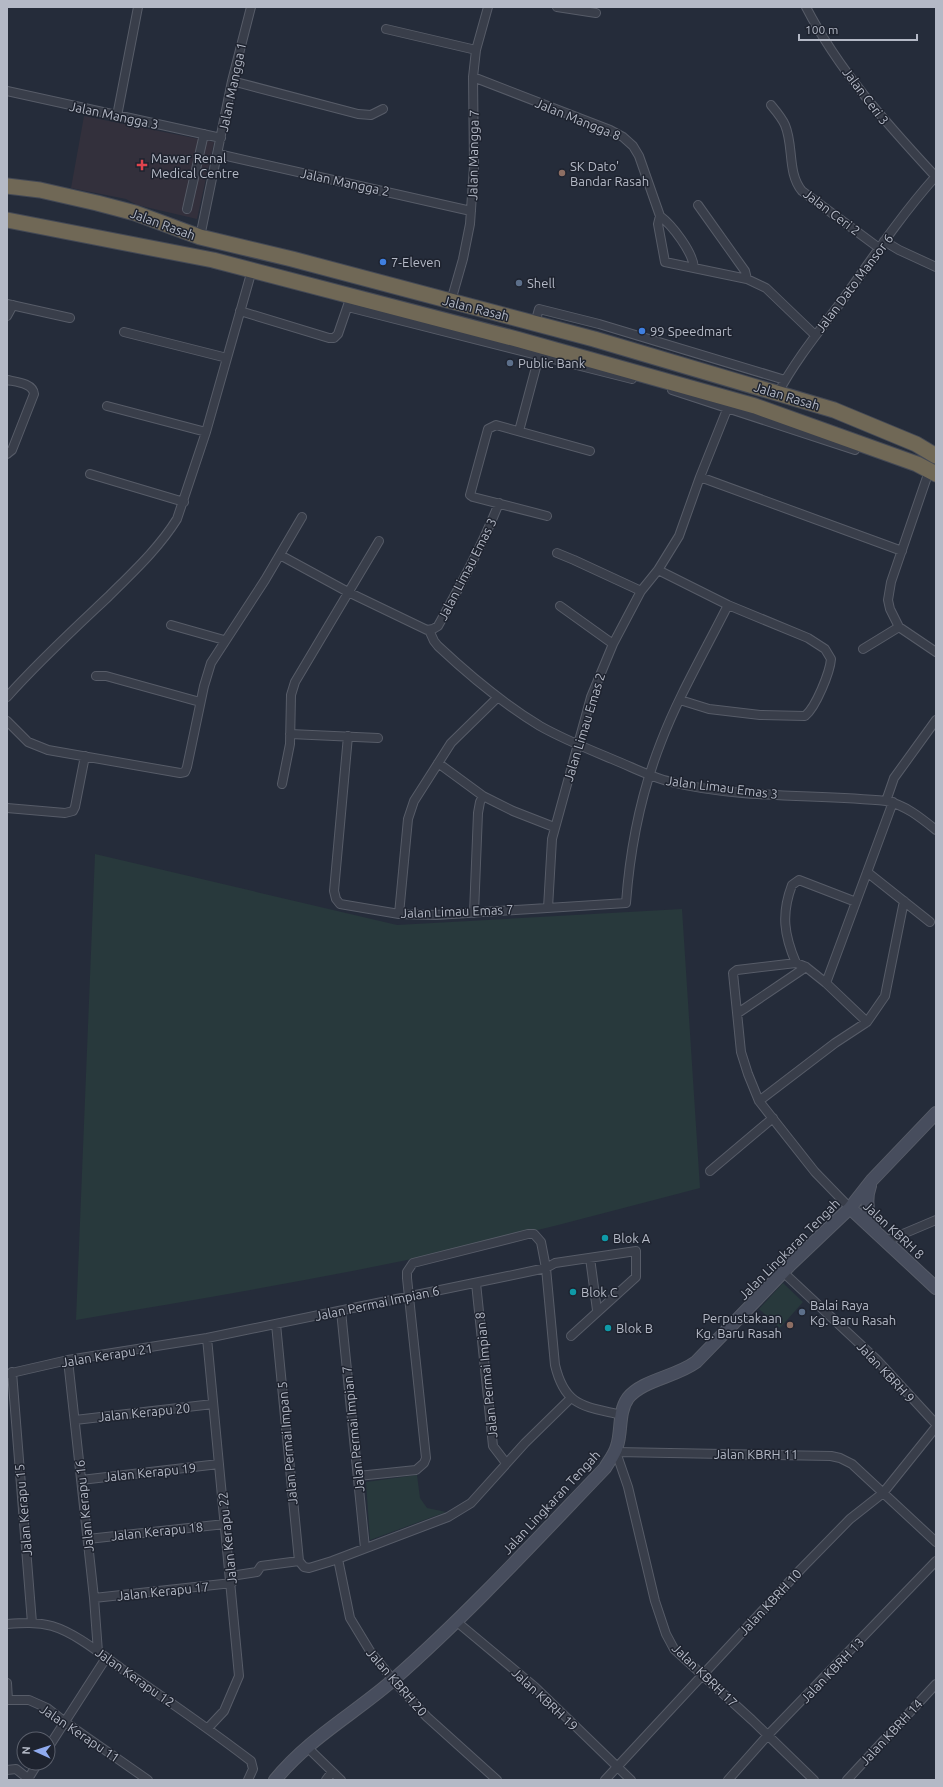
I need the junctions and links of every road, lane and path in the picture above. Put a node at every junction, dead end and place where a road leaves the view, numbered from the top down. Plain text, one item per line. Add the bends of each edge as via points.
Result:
1 (138, 7) edge
2 (251, 7) edge
3 (488, 7) edge
4 (557, 7) edge
5 (806, 7) edge
6 (596, 13) dead end
7 (386, 29) dead end
8 (476, 50) junction
9 (473, 77) junction
10 (232, 81) junction
11 (7, 91) edge
12 (771, 105) dead end
13 (383, 109) dead end
14 (117, 116) junction
15 (204, 134) junction
16 (221, 138) junction
17 (218, 154) junction
18 (936, 177) edge
19 (7, 186) edge
20 (698, 205) dead end
21 (187, 208) dead end
22 (472, 211) junction
23 (660, 216) junction
24 (7, 220) edge
25 (200, 237) junction
26 (882, 244) junction
27 (936, 267) edge
28 (694, 268) junction
29 (252, 270) junction
30 (747, 279) junction
31 (349, 301) junction
32 (450, 301) junction
33 (10, 304) edge
34 (240, 311) junction
35 (7, 316) edge
36 (70, 318) dead end
37 (536, 323) junction
38 (598, 324) junction
39 (124, 332) dead end
40 (815, 335) junction
41 (594, 339) junction
42 (539, 356) junction
43 (227, 358) junction
44 (7, 380) edge
45 (782, 387) junction
46 (107, 406) dead end
47 (728, 407) junction
48 (519, 431) junction
49 (206, 432) junction
50 (590, 451) dead end
51 (7, 454) edge
52 (936, 456) edge
53 (90, 474) dead end
54 (933, 476) edge
55 (700, 477) junction
56 (936, 481) edge
57 (184, 502) junction
58 (500, 503) junction
59 (547, 516) dead end
60 (302, 517) dead end
61 (380, 541) dead end
62 (902, 550) junction
63 (557, 554) dead end
64 (280, 555) junction
65 (658, 570) junction
66 (641, 591) junction
67 (348, 592) junction
68 (560, 606) dead end
69 (728, 606) junction
70 (171, 625) dead end
71 (899, 627) junction
72 (429, 630) junction
73 (224, 640) junction
74 (613, 644) junction
75 (863, 649) dead end
76 (936, 652) edge
77 (96, 676) dead end
78 (7, 697) edge
79 (497, 698) junction
80 (680, 700) junction
81 (200, 702) junction
82 (936, 720) edge
83 (7, 721) edge
84 (290, 734) junction
85 (348, 736) junction
86 (378, 738) dead end
87 (577, 745) junction
88 (85, 756) junction
89 (438, 763) junction
90 (650, 776) junction
91 (282, 784) dead end
92 (483, 796) junction
93 (889, 802) junction
94 (7, 808) edge
95 (554, 827) junction
96 (936, 830) edge
97 (867, 872) junction
98 (904, 901) junction
99 (856, 902) junction
100 (548, 908) junction
101 (474, 913) junction
102 (399, 914) junction
103 (930, 922) dead end
104 (796, 963) junction
105 (806, 967) junction
106 (826, 982) junction
107 (738, 1014) junction
108 (867, 1022) junction
109 (759, 1101) junction
110 (936, 1113) edge
111 (773, 1118) junction
112 (710, 1171) dead end
113 (872, 1180) junction
114 (850, 1208) junction
115 (936, 1220) edge
116 (874, 1229) junction
117 (886, 1240) junction
118 (590, 1258) junction
119 (546, 1268) junction
120 (783, 1272) junction
121 (476, 1283) junction
122 (936, 1288) edge
123 (409, 1297) junction
124 (597, 1310) junction
125 (341, 1311) junction
126 (276, 1324) junction
127 (571, 1336) dead end
128 (207, 1338) junction
129 (68, 1360) junction
130 (9, 1373) edge
131 (570, 1398) junction
132 (213, 1404) junction
133 (621, 1415) junction
134 (75, 1420) junction
135 (936, 1425) edge
136 (616, 1452) junction
137 (506, 1463) junction
138 (219, 1464) junction
139 (358, 1476) junction
140 (82, 1480) junction
141 (883, 1493) junction
142 (225, 1524) junction
143 (88, 1539) junction
144 (936, 1542) edge
145 (365, 1548) junction
146 (338, 1559) junction
147 (299, 1561) junction
148 (936, 1561) edge
149 (231, 1579) junction
150 (94, 1598) junction
151 (457, 1622) junction
152 (32, 1623) junction
153 (7, 1624) edge
154 (98, 1652) junction
155 (106, 1658) junction
156 (702, 1674) junction
157 (393, 1680) junction
158 (7, 1683) edge
159 (936, 1684) edge
160 (8, 1700) edge
161 (65, 1722) junction
162 (208, 1728) junction
163 (56, 1736) edge
164 (768, 1736) junction
165 (307, 1747) junction
166 (617, 1767) junction
167 (7, 1770) edge
168 (332, 1772) junction
169 (278, 1778) edge
170 (29, 1779) edge
171 (148, 1780) edge
172 (248, 1780) edge
173 (326, 1780) edge
174 (340, 1780) edge
175 (496, 1780) edge
176 (605, 1780) edge
177 (631, 1780) edge
178 (728, 1780) edge
179 (814, 1780) edge
180 (847, 1780) edge

1 - 14 street
2 - 10 street, Jalan Mangga 1
3 - 8 street, Jalan Mangga 7
4 - 6 street
5 - 18 street, Jalan Ceri 3 via 818,31 880,116
7 - 8 street
8 - 9 street, Jalan Mangga 7
9 - 22 street, Jalan Mangga 7
9 - 23 street, Jalan Mangga 8 via 610,130 628,140 639,156
10 - 13 street via 358,114 371,115
10 - 16 street, Jalan Mangga 1
11 - 14 street, Jalan Mangga 3
12 - 26 street, Jalan Ceri 2 via 785,126 792,167 802,191
14 - 15 street, Jalan Mangga 3
15 - 16 street, Jalan Mangga 3
15 - 21 street
16 - 17 street, Jalan Mangga 1
17 - 22 street, Jalan Mangga 2
17 - 25 street, Jalan Mangga 1
18 - 26 street, Jalan Dato Mansor 6
19 - 25 highway, Jalan Rasah via 40,190 120,209
20 - 30 street via 745,271
22 - 32 street, Jalan Mangga 7 via 469,235
23 - 28 street, Jalan Mangga 8 via 669,222 692,259
23 - 28 street, Jalan Mangga 8 via 658,224 665,262
24 - 29 highway, Jalan Rasah
25 - 32 highway, Jalan Rasah
26 - 27 street, Jalan Ceri 2
26 - 40 street, Jalan Dato Mansor 6
28 - 30 street
29 - 31 highway, Jalan Rasah
29 - 34 street
30 - 40 street via 766,288
31 - 34 street via 338,334 331,338
31 - 42 street
31 - 54 highway, Jalan Rasah via 611,364 754,406 917,464
32 - 37 highway, Jalan Rasah
33 - 35 street
33 - 36 street
34 - 43 street
37 - 38 street via 539,309
37 - 41 highway, Jalan Rasah
38 - 41 street
38 - 45 street
39 - 43 street
40 - 45 street, Jalan Dato Mansor 6
41 - 45 highway, Jalan Rasah
42 - 47 street via 648,383
42 - 48 street
43 - 49 street
44 - 51 street via 30,386 34,392 12,450
45 - 52 highway, Jalan Rasah via 916,444
46 - 49 street
47 - 54 street
47 - 55 street, Jalan Limau Emas 2
48 - 50 street
48 - 58 street via 496,425 488,429 470,492 473,498
49 - 57 street
53 - 57 street
54 - 56 street
54 - 62 street
55 - 62 street
55 - 65 street, Jalan Limau Emas 2 via 679,536
57 - 78 street via 170,530 137,568
58 - 59 street
58 - 72 street, Jalan Limau Emas 3 via 487,534 438,626
60 - 64 street
61 - 67 street
62 - 71 street via 888,595 890,609
63 - 66 street
64 - 67 street, Jalan Limau Emas 3
64 - 73 street
65 - 66 street, Jalan Limau Emas 2
65 - 69 street
66 - 74 street, Jalan Limau Emas 2
67 - 72 street, Jalan Limau Emas 3
67 - 84 street via 295,682 291,695
68 - 74 street
69 - 80 street
69 - 80 street via 808,638 828,651 830,663 812,709 806,716 760,715 709,709
70 - 73 street
71 - 75 street
71 - 76 street
72 - 79 street, Jalan Limau Emas 3 via 438,646 469,676
73 - 81 street via 211,663
74 - 87 street, Jalan Limau Emas 2 via 591,697
77 - 81 street via 106,676
79 - 87 street, Jalan Limau Emas 3 via 542,727
79 - 89 street via 460,733
80 - 90 street via 661,742
81 - 88 street via 185,772
82 - 93 street via 894,778
83 - 88 street via 23,738 37,746
84 - 85 street
84 - 91 street
85 - 86 street
85 - 102 street, Jalan Limau Emas 7 via 334,891 336,899 340,904
87 - 90 street, Jalan Limau Emas 3
87 - 95 street, Jalan Limau Emas 2
88 - 94 street via 76,807 73,811 65,813
89 - 92 street
89 - 102 street via 414,800 408,819
90 - 93 street, Jalan Limau Emas 3 via 672,782 750,794
90 - 100 street, Jalan Limau Emas 7 via 631,853 626,903
92 - 95 street via 512,811
92 - 101 street via 479,808
93 - 96 street, Jalan Limau Emas 3 via 916,814
93 - 97 street
95 - 100 street, Jalan Limau Emas 2 via 550,851
97 - 98 street
97 - 99 street
98 - 103 street
98 - 108 street via 885,996
99 - 104 street via 799,880 792,885 784,920 790,949
99 - 106 street
100 - 101 street, Jalan Limau Emas 7
101 - 102 street, Jalan Limau Emas 7
104 - 105 street
104 - 107 street via 737,970 733,973
105 - 106 street
105 - 107 street
106 - 108 street
107 - 109 street via 741,1052
108 - 109 street
109 - 111 street
110 - 113 street, Jalan Lingkaran Tengah
111 - 112 street
111 - 114 street via 815,1172
113 - 114 street, Jalan Lingkaran Tengah
113 - 116 street via 867,1205
114 - 116 street, Jalan KBRH 8
114 - 120 street, Jalan Lingkaran Tengah
115 - 117 street
116 - 117 street, Jalan KBRH 8
117 - 122 street, Jalan KBRH 8
118 - 119 street, Jalan Permai Impian 6 via 555,1263
118 - 124 street
118 - 124 street, Jalan Permai Impian 6 via 636,1251 636,1277
119 - 121 street, Jalan Permai Impian 6
119 - 123 street via 541,1242 534,1234 528,1234 413,1263 407,1272
119 - 131 street via 555,1365 558,1380
120 - 133 street, Jalan Lingkaran Tengah via 696,1362 686,1369 649,1383 632,1394
120 - 135 street, Jalan KBRH 9 via 877,1360
121 - 123 street, Jalan Permai Impian 6
121 - 137 street, Jalan Permai Impian 8 via 493,1446
123 - 125 street, Jalan Permai Impian 6
123 - 139 street via 426,1458 416,1470
124 - 127 street
125 - 126 street, Jalan Permai Impian 6
125 - 139 street, Jalan Permai Impian 7
126 - 128 street, Jalan Permai Impian 6
126 - 147 street, Jalan Permai Impan 5
128 - 129 street, Jalan Kerapu 21
128 - 132 street, Jalan Kerapu 22
129 - 130 street, Jalan Kerapu 21
129 - 134 street, Jalan Kerapu 16
130 - 152 street, Jalan Kerapu 15
131 - 133 street via 587,1407
131 - 137 street
132 - 134 street, Jalan Kerapu 20
132 - 138 street, Jalan Kerapu 22
133 - 136 street, Jalan Lingkaran Tengah
134 - 140 street, Jalan Kerapu 16
135 - 141 street, Jalan KBRH 10
136 - 141 street, Jalan KBRH 11 via 831,1456 852,1464
136 - 151 street, Jalan Lingkaran Tengah via 605,1468
136 - 156 street, Jalan KBRH 17 via 628,1487 655,1601 666,1634 674,1649
137 - 145 street via 461,1510
138 - 140 street, Jalan Kerapu 19
138 - 142 street, Jalan Kerapu 22
139 - 145 street, Jalan Permai Impian 7
140 - 143 street, Jalan Kerapu 16
141 - 144 street, Jalan KBRH 11
141 - 156 street, Jalan KBRH 10 via 850,1519
142 - 143 street, Jalan Kerapu 18
142 - 149 street, Jalan Kerapu 22
143 - 150 street, Jalan Kerapu 16
145 - 146 street
146 - 147 street via 309,1568 304,1567
146 - 157 street, Jalan KBRH 20 via 350,1618 370,1651
147 - 149 street, Jalan Kerapu 17 via 261,1566 257,1572
148 - 164 street, Jalan KBRH 13
149 - 150 street, Jalan Kerapu 17
149 - 162 street, Jalan Kerapu 22 via 239,1676 224,1711
150 - 154 street, Jalan Kerapu 16
151 - 157 street, Jalan Lingkaran Tengah
151 - 166 street, Jalan KBRH 19 via 535,1688
152 - 153 street, Jalan Kerapu 12
152 - 154 street, Jalan Kerapu 12 via 53,1626
154 - 155 street, Jalan Kerapu 12
155 - 161 street
155 - 162 street, Jalan Kerapu 12
156 - 164 street, Jalan KBRH 17
156 - 166 street, Jalan KBRH 10
157 - 165 street, Jalan Lingkaran Tengah
157 - 175 street, Jalan KBRH 20 via 427,1716
158 - 160 street
159 - 180 street, Jalan KBRH 14
160 - 161 street, Jalan Kerapu 11 via 29,1700 48,1708
161 - 163 street
161 - 171 street, Jalan Kerapu 11
162 - 172 street, Jalan Kerapu 12 via 251,1761 253,1769
164 - 178 street, Jalan KBRH 13
164 - 179 street, Jalan KBRH 17
165 - 168 street
165 - 169 street, Jalan Lingkaran Tengah
166 - 176 street, Jalan KBRH 10
166 - 177 street, Jalan KBRH 19
167 - 170 street via 16,1769
168 - 173 street
168 - 174 street

